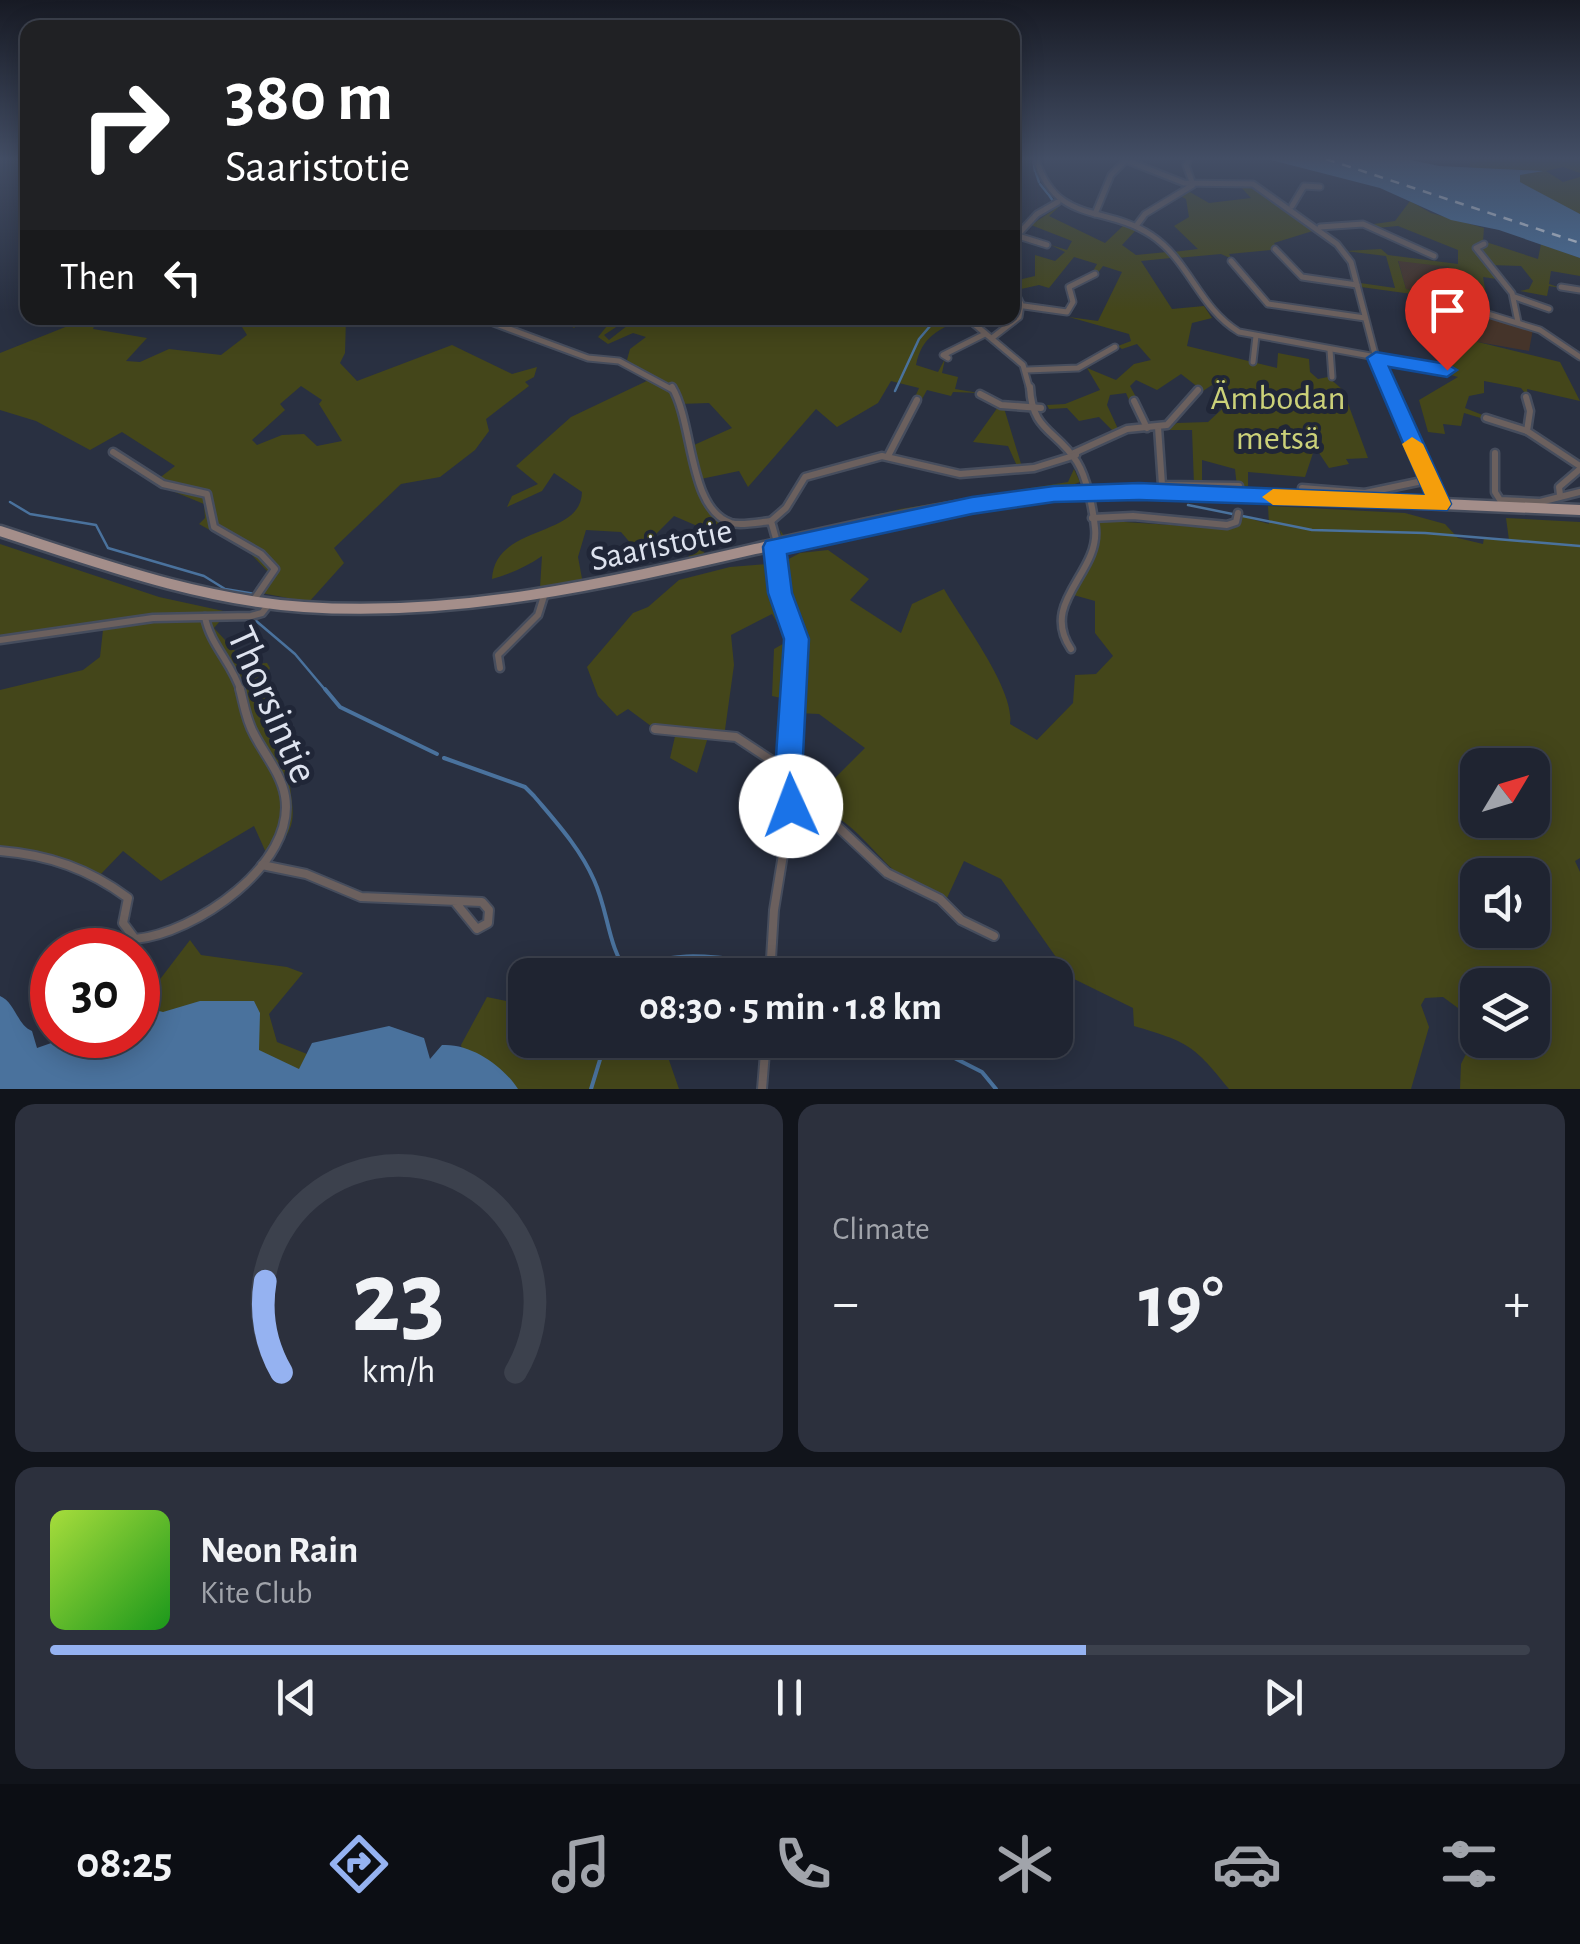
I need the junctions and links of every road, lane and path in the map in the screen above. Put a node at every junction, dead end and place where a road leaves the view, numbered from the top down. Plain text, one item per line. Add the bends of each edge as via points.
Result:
1 (1044, 210) edge
2 (1082, 210) edge
3 (1097, 210) edge
4 (1152, 210) edge
5 (1296, 210) edge
6 (1095, 214) junction
7 (1136, 226) junction
8 (1319, 227) junction
9 (1020, 231) edge
10 (1020, 239) edge
11 (1484, 244) dead end
12 (1047, 246) dead end
13 (1275, 248) dead end
14 (1434, 256) dead end
15 (1232, 261) dead end
16 (1095, 274) dead end
17 (1357, 285) junction
18 (1561, 287) dead end
19 (1580, 290) edge
20 (1514, 297) junction
21 (1020, 299) edge
22 (1024, 306) junction
23 (1550, 309) dead end
24 (1020, 315) edge
25 (1365, 318) junction
26 (1518, 323) junction
27 (499, 325) edge
28 (975, 325) edge
29 (1011, 325) edge
30 (988, 336) junction
31 (1256, 336) junction
32 (1115, 347) dead end
33 (1330, 350) junction
34 (1580, 357) edge
35 (948, 358) dead end
36 (1376, 358) junction
37 (1253, 362) dead end
38 (1027, 370) junction
39 (1332, 377) dead end
40 (1198, 390) dead end
41 (980, 394) dead end
42 (1526, 397) dead end
43 (917, 400) dead end
44 (1134, 401) dead end
45 (1029, 408) junction
46 (1041, 408) dead end
47 (1486, 418) dead end
48 (1147, 428) junction
49 (1158, 428) junction
50 (1527, 430) junction
51 (113, 452) dead end
52 (1495, 453) dead end
53 (1075, 454) junction
54 (888, 456) junction
55 (1580, 468) edge
56 (1427, 480) junction
57 (1239, 486) dead end
58 (1302, 488) dead end
59 (1089, 492) junction
60 (1580, 492) edge
61 (1560, 496) junction
62 (1440, 504) junction
63 (1580, 510) edge
64 (1238, 512) dead end
65 (1092, 518) junction
66 (771, 521) junction
67 (0, 531) edge
68 (776, 547) junction
69 (544, 596) junction
70 (252, 602) junction
71 (269, 604) junction
72 (205, 617) junction
73 (0, 640) edge
74 (1071, 649) dead end
75 (500, 668) dead end
76 (656, 729) dead end
77 (790, 771) junction
78 (0, 851) edge
79 (262, 865) junction
80 (455, 902) dead end
81 (994, 936) dead end
82 (771, 958) edge
83 (765, 1058) edge
84 (762, 1089) edge

1 - 9 street
2 - 6 street
3 - 6 street
4 - 7 street
5 - 8 street
6 - 7 street
7 - 31 street via 1165,246 1216,317
8 - 14 street via 1363,224
8 - 17 street via 1348,257
10 - 12 street
11 - 20 street via 1476,248
13 - 17 street via 1296,274
15 - 25 street via 1268,304
16 - 22 street via 1069,287 1074,302 1067,312
17 - 25 street
18 - 19 street
20 - 23 street
20 - 26 street
21 - 22 street
22 - 24 street
25 - 36 street
26 - 34 street via 1553,336
26 - 36 street via 1437,304 1430,316 1447,370
27 - 66 street via 588,358 624,363 668,384 684,409 701,494 731,522
28 - 30 street
29 - 30 street
30 - 35 street via 943,355
30 - 38 street
31 - 33 street
31 - 37 street
32 - 38 street via 1078,368
33 - 36 street
33 - 39 street
36 - 56 street
38 - 45 street
40 - 49 street
41 - 45 street via 1000,405
42 - 50 street
43 - 54 street
44 - 48 street
45 - 46 street
45 - 53 street
47 - 50 street
48 - 49 street
48 - 53 street
49 - 57 street via 1162,485
50 - 55 street
51 - 70 street via 163,484 207,494 214,526 275,569
52 - 61 street via 1500,500
53 - 54 street via 1034,468 960,474
53 - 59 street
54 - 66 street via 804,477
55 - 61 street via 1558,489
56 - 58 street via 1365,492
56 - 62 street
59 - 62 main road, Saaristotie
59 - 65 street
59 - 68 main road, Saaristotie via 972,505
60 - 61 street
62 - 63 main road, Saaristotie
64 - 65 street via 1227,526
65 - 74 street via 1094,540 1062,608 1062,634
66 - 68 street
67 - 70 main road, Saaristotie via 165,585
68 - 69 main road, Saaristotie
68 - 77 street via 780,593 797,639
69 - 71 main road, Saaristotie via 408,610
69 - 75 street via 538,615 498,655
70 - 71 main road, Saaristotie
71 - 72 street via 256,615
72 - 73 street
72 - 79 street, Thorsintie via 208,638 231,664 248,722 288,802 285,828
76 - 77 street via 736,737
77 - 81 street via 886,873
77 - 82 street via 794,793
78 - 79 street, Thorsintie via 91,874 128,898 124,930 143,940 226,899
79 - 80 street via 362,897
83 - 84 street

